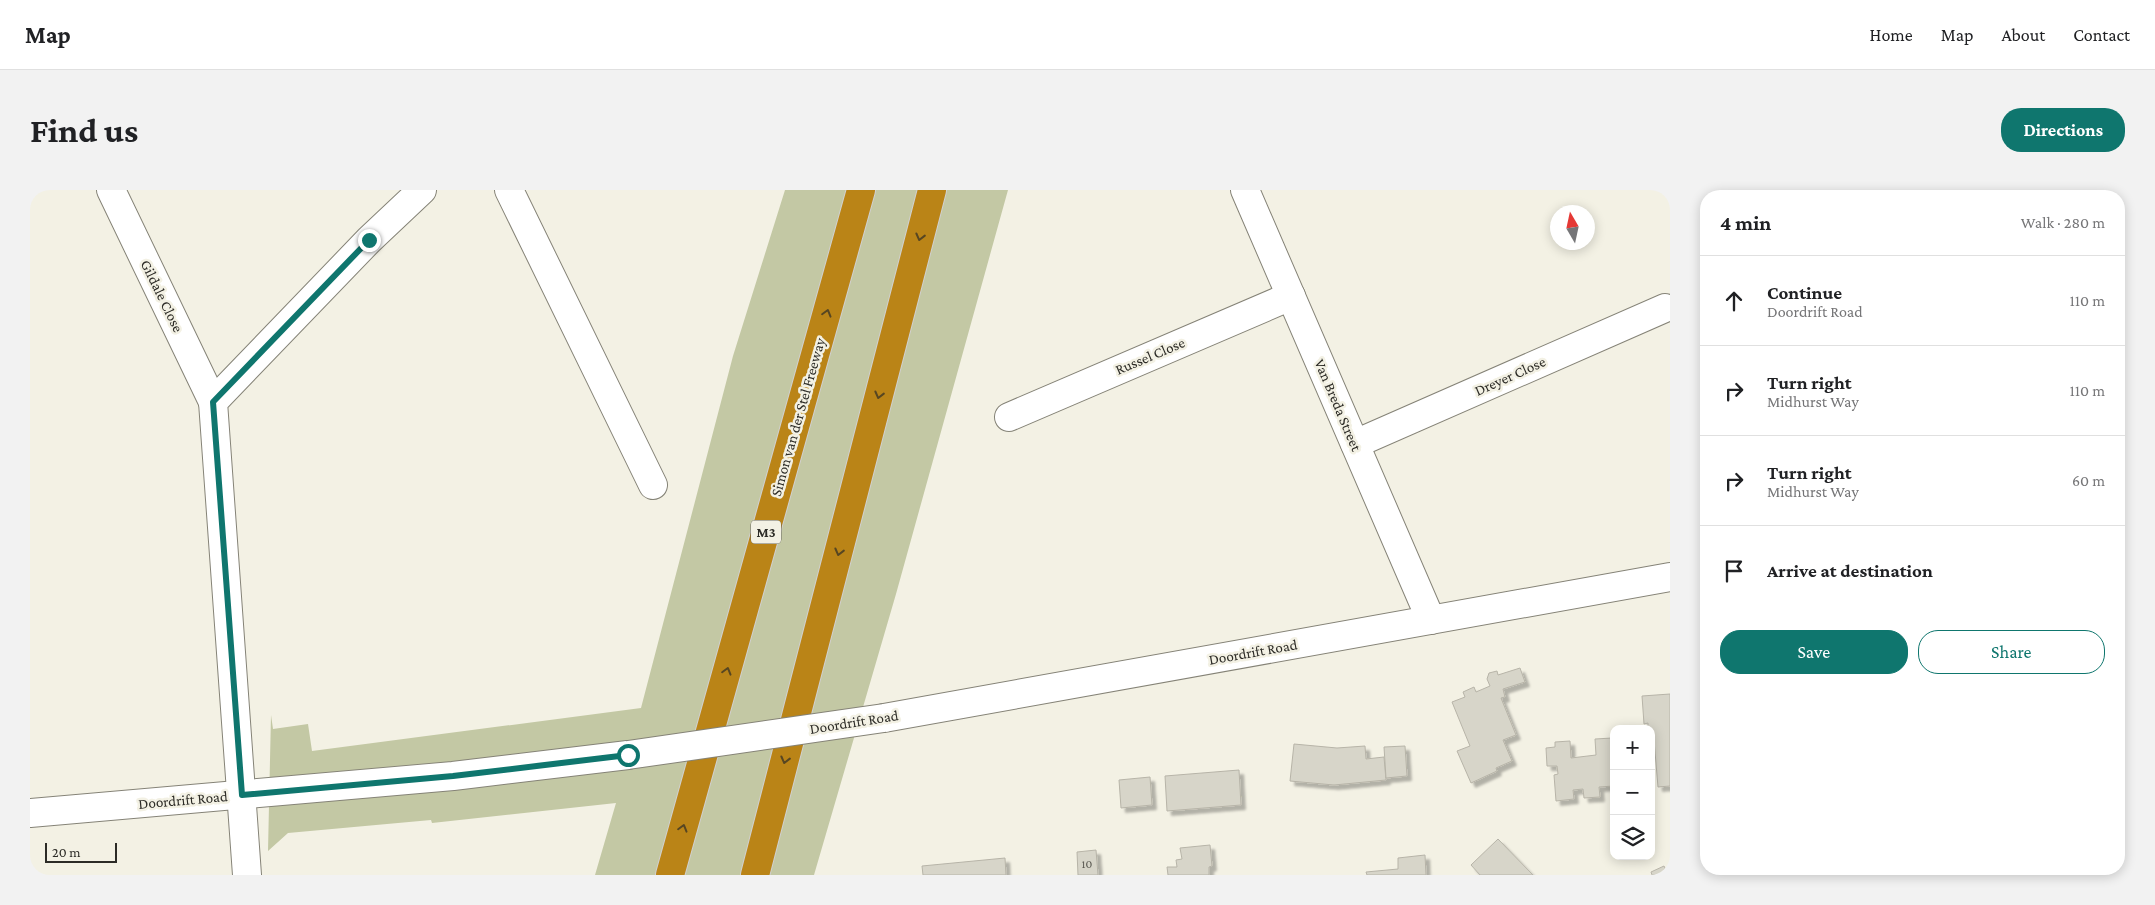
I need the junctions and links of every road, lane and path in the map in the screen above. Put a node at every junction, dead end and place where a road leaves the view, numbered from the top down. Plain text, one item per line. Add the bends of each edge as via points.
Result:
1 (111, 190) edge
2 (422, 190) edge
3 (509, 190) edge
4 (861, 190) edge
5 (932, 190) edge
6 (1245, 190) edge
7 (1291, 296) junction
8 (1665, 308) dead end
9 (213, 402) junction
10 (1009, 417) dead end
11 (1355, 444) junction
12 (653, 485) dead end
13 (1670, 577) edge
14 (1431, 620) junction
15 (242, 795) junction
16 (30, 813) edge
17 (247, 875) edge
18 (670, 875) edge
19 (755, 875) edge

1 - 9 street, Gildale Close
2 - 9 street via 369,240
3 - 12 street
18 -> 4 highway, Simon van der Stel Freeway / M3
5 -> 19 highway
6 - 7 street, Van Breda Street
7 - 10 street, Russel Close
7 - 11 street, Van Breda Street
8 - 11 street, Dreyer Close
9 - 15 street
11 - 14 street, Van Breda Street
13 - 14 street, Doordrift Road
14 - 15 street, Doordrift Road, bridge via 884,718 628,755 453,776
15 - 16 street, Doordrift Road
15 - 17 street

